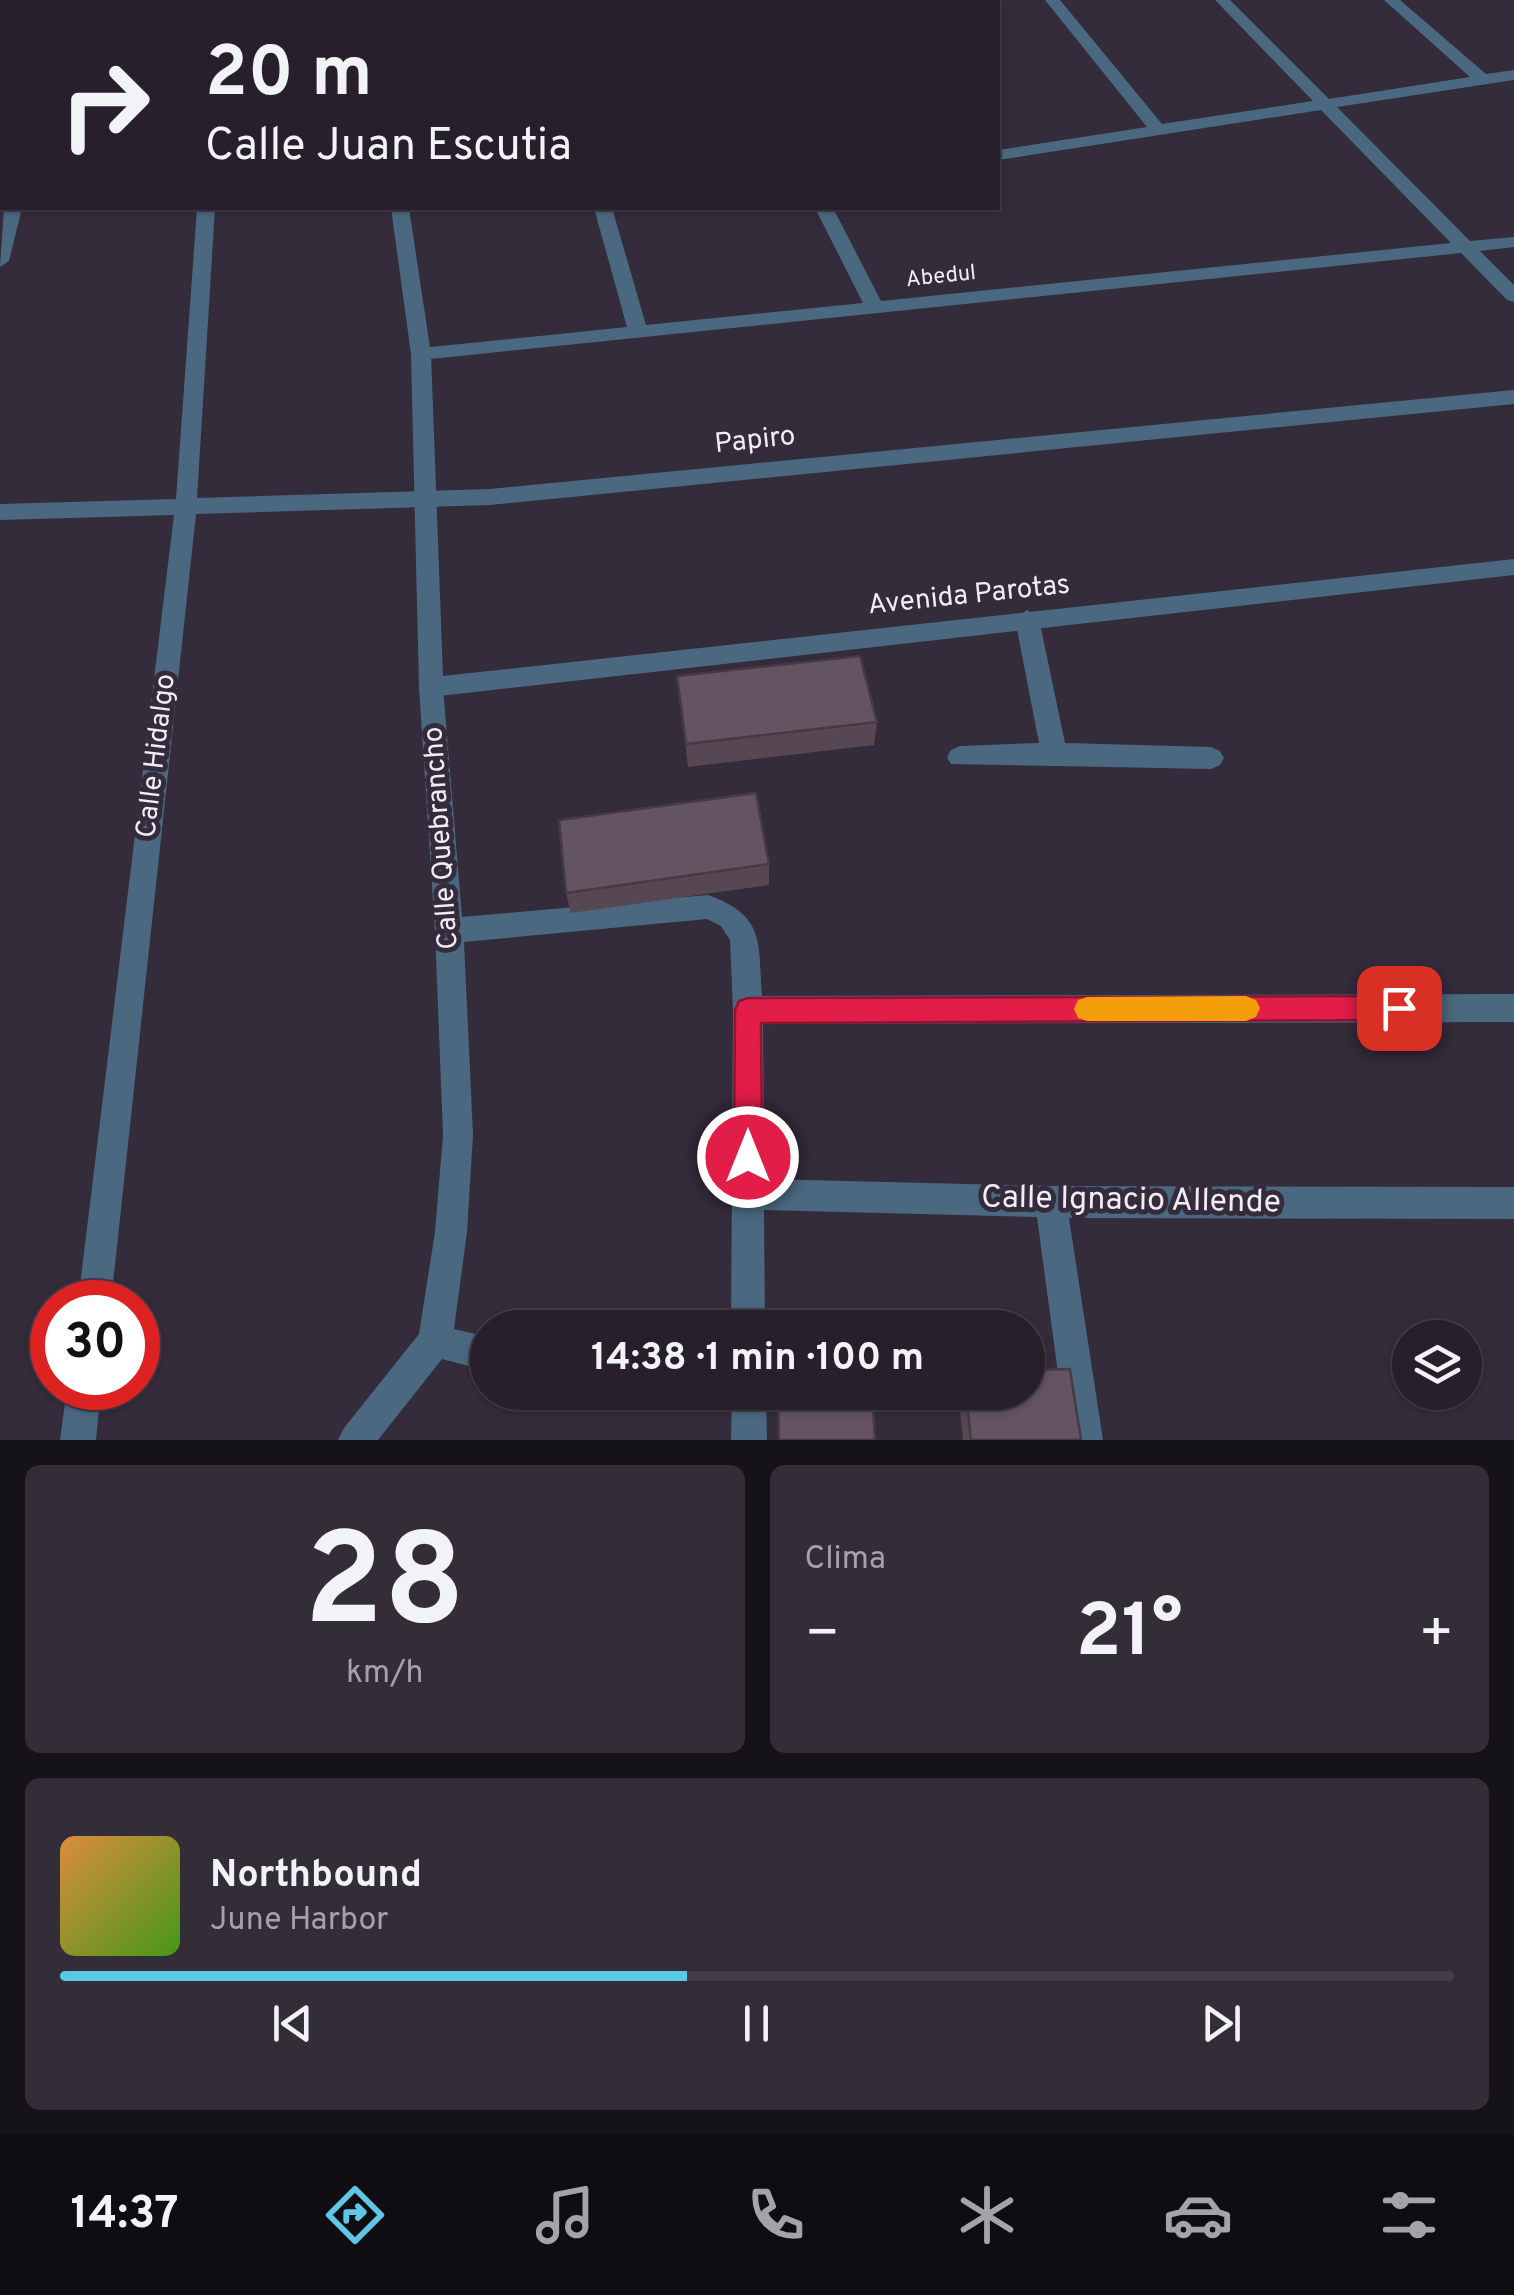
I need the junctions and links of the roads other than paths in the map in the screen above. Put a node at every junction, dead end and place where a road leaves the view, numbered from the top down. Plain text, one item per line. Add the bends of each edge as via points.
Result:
1 (1052, 0) edge
2 (1222, 0) edge
3 (1391, 0) edge
4 (1514, 75) edge
5 (1483, 80) junction
6 (1326, 106) junction
7 (1159, 130) junction
8 (1000, 155) edge
9 (12, 210) edge
10 (206, 210) edge
11 (400, 210) edge
12 (604, 210) edge
13 (825, 210) edge
14 (1514, 242) edge
15 (1466, 247) junction
16 (0, 261) edge
17 (1514, 296) edge
18 (876, 310) junction
19 (638, 331) junction
20 (421, 354) junction
21 (1514, 397) edge
22 (423, 498) junction
23 (186, 506) junction
24 (0, 512) edge
25 (1514, 566) edge
26 (1026, 619) junction
27 (431, 686) junction
28 (1054, 752) junction
29 (960, 757) dead end
30 (1211, 758) dead end
31 (449, 931) junction
32 (1514, 1008) edge
33 (748, 1010) junction
34 (748, 1194) junction
35 (1050, 1202) junction
36 (1514, 1203) edge
37 (97, 1280) edge
38 (748, 1310) edge
39 (435, 1341) junction
40 (470, 1350) edge
41 (81, 1410) edge
42 (748, 1410) edge
43 (78, 1440) edge
44 (356, 1440) edge
45 (748, 1440) edge
46 (1086, 1440) edge

1 - 7 street
2 - 6 street
3 - 5 street
4 - 5 street
5 - 6 street
6 - 7 street
6 - 15 street
7 - 8 street
9 - 16 street
10 - 23 street, Calle Hidalgo
11 - 20 street, Calle Quebrancho
12 - 19 street
13 - 18 street
14 - 15 street, Abedul
15 - 17 street
15 - 18 street, Abedul
18 - 19 street, Abedul
19 - 20 street, Abedul
20 - 22 street, Calle Quebrancho
21 - 22 street, Papiro via 509,496
22 - 23 street, Papiro
22 - 27 street, Calle Quebrancho
23 - 24 street, Papiro
23 - 37 street, Calle Hidalgo
25 - 26 street, Avenida Parotas
26 - 27 street, Avenida Parotas
26 - 28 street
27 - 31 street, Calle Quebrancho
28 - 29 street
28 - 30 street
31 - 33 street via 708,907 731,918 744,938
31 - 39 street, Calle Quebrancho via 458,1135
32 - 33 street
33 - 34 street
34 - 35 street, Calle Ignacio Allende
34 - 38 street
35 - 36 street, Calle Ignacio Allende
35 - 46 street
39 - 40 street
39 - 44 street
41 - 43 street
42 - 45 street

